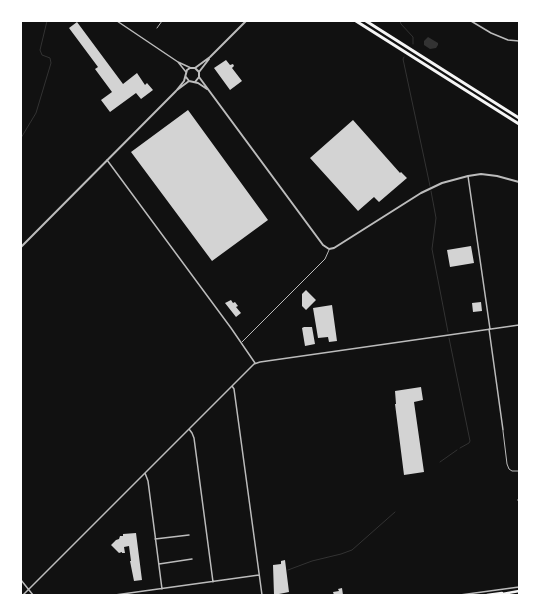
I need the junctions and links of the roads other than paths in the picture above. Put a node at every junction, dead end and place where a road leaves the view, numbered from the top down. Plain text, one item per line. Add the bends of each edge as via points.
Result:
1 (117, 21) edge
2 (162, 21) edge
3 (246, 21) edge
4 (356, 21) edge
5 (366, 21) edge
6 (471, 21) edge
7 (158, 28) dead end
8 (519, 41) edge
9 (210, 57) junction
10 (178, 62) junction
11 (191, 68) junction
12 (195, 68) junction
13 (186, 72) junction
14 (199, 72) junction
15 (185, 76) junction
16 (199, 77) junction
17 (189, 81) junction
18 (195, 82) junction
19 (208, 90) junction
20 (176, 91) junction
21 (519, 118) edge
22 (519, 124) edge
23 (107, 160) junction
24 (468, 176) junction
25 (519, 182) edge
26 (21, 247) edge
27 (329, 249) junction
28 (519, 325) edge
29 (490, 329) junction
30 (242, 342) junction
31 (256, 363) junction
32 (232, 386) junction
33 (189, 429) junction
34 (502, 430) joint
35 (519, 471) edge
36 (145, 473) junction
37 (189, 535) dead end
38 (155, 539) junction
39 (192, 559) dead end
40 (158, 564) junction
41 (259, 575) junction
42 (21, 580) edge
43 (213, 582) junction
44 (519, 587) edge
45 (162, 589) junction
46 (29, 590) junction
47 (519, 591) edge
48 (506, 592) junction
49 (23, 595) edge
50 (34, 595) edge
51 (115, 595) edge
52 (262, 595) edge
53 (460, 595) edge
54 (487, 595) edge
55 (497, 595) edge

1 - 10 street
2 - 7 lane
3 - 9 street
4 - 22 highway
5 - 21 highway
6 - 8 street via 491,33 508,40
9 - 12 street
9 - 14 street
10 - 11 street
10 - 13 street
11 - 12 street
11 - 13 street
12 - 14 street
13 - 15 street
14 - 16 street
15 - 17 street
15 - 20 street
16 - 18 street
16 - 19 street
17 - 18 street
17 - 20 street
18 - 19 street
19 - 27 street via 323,245
20 - 23 street
23 - 26 street
23 - 30 street
24 - 25 street via 481,174
24 - 27 street via 428,189
24 - 29 street
27 - 30 lane via 325,259
28 - 29 street
29 - 31 street
29 - 34 street
30 - 31 street
31 - 32 street
32 - 33 street
32 - 41 street
33 - 36 street
33 - 43 street via 194,438
34 - 35 lane via 509,469
36 - 38 street
36 - 46 street
37 - 38 street
38 - 40 street
39 - 40 street
40 - 45 street
41 - 43 street
41 - 52 street
42 - 46 street
43 - 45 street
44 - 53 street
45 - 51 street
46 - 49 street
46 - 50 street
47 - 48 main road
48 - 54 main road
48 - 55 main road

